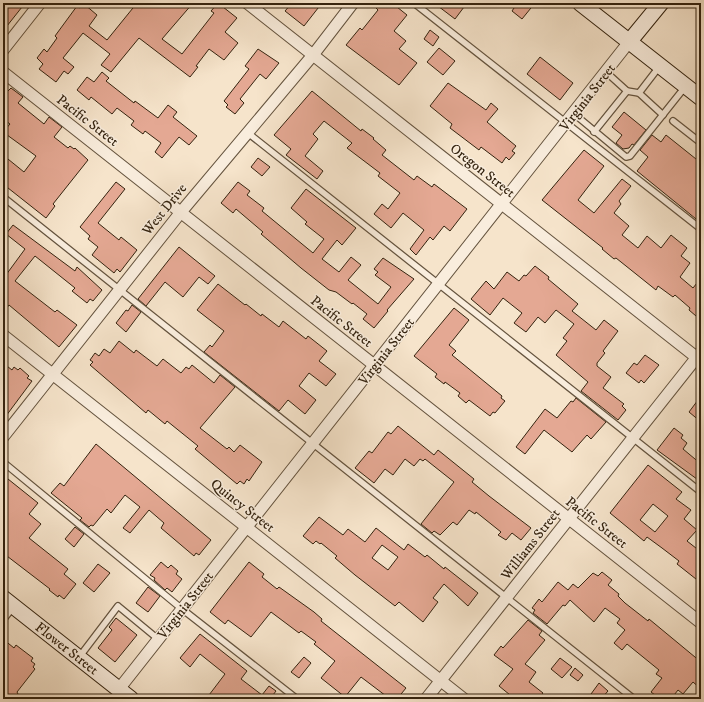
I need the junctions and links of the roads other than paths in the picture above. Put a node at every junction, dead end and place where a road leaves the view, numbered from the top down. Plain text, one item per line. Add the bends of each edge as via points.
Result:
1 (40, 3) edge
2 (247, 3) edge
3 (353, 3) edge
4 (414, 3) edge
5 (580, 3) edge
6 (661, 3) edge
7 (630, 42) junction
8 (3, 50) edge
9 (313, 56) junction
10 (660, 66) junction
11 (3, 72) edge
12 (606, 72) junction
13 (686, 86) junction
14 (627, 92) junction
15 (639, 94) junction
16 (701, 98) edge
17 (573, 113) junction
18 (663, 115) junction
19 (673, 121) dead end
20 (566, 123) junction
21 (248, 132) junction
22 (594, 132) junction
23 (701, 143) edge
24 (608, 144) junction
25 (602, 151) junction
26 (3, 197) edge
27 (502, 204) junction
28 (181, 212) junction
29 (701, 229) edge
30 (438, 284) junction
31 (119, 290) junction
32 (3, 334) edge
33 (699, 357) edge
34 (375, 365) junction
35 (53, 374) junction
36 (3, 437) edge
37 (632, 438) junction
38 (313, 444) junction
39 (3, 462) edge
40 (701, 492) edge
41 (569, 519) junction
42 (247, 527) junction
43 (506, 598) junction
44 (8, 602) edge
45 (182, 609) junction
46 (3, 620) edge
47 (701, 623) edge
48 (158, 639) junction
49 (79, 658) junction
50 (441, 681) junction
51 (115, 694) edge
52 (131, 699) edge
53 (297, 699) edge
54 (426, 699) edge
55 (464, 699) edge
56 (634, 699) edge

1 - 8 street
2 - 9 street, Oregon Street
3 - 9 street, West Drive
4 - 20 lane
5 - 7 street
6 - 7 street, Virginia Street
7 - 10 street
7 - 12 street, Virginia Street
9 - 21 street, West Drive
9 - 27 street, Oregon Street
10 - 13 street
10 - 15 lane
11 - 28 street, Pacific Street
12 - 14 lane
12 - 17 street, Virginia Street
13 - 16 street
13 - 18 lane
14 - 15 lane
14 - 22 lane
15 - 18 lane
17 - 20 street, Virginia Street
17 - 22 lane
18 - 24 lane via 630,156 626,157
19 - 23 lane
20 - 25 lane
20 - 27 street, Virginia Street
21 - 28 street, West Drive
21 - 30 lane
22 - 24 lane
24 - 25 lane
25 - 29 lane
26 - 31 lane
27 - 30 street, Virginia Street
27 - 33 street, Oregon Street
28 - 31 street, West Drive
28 - 34 street, Pacific Street
30 - 34 street, Virginia Street
30 - 37 lane
31 - 35 street, West Drive
31 - 38 lane
32 - 35 street, Quincy Street
33 - 37 street, Williams Street
34 - 38 street, Virginia Street
34 - 41 street, Pacific Street
35 - 36 street, West Drive
35 - 42 street, Quincy Street
37 - 40 lane
37 - 41 street, Williams Street
38 - 42 street, Virginia Street
38 - 43 lane
39 - 45 lane
41 - 43 street, Williams Street
41 - 47 street, Pacific Street
42 - 45 street, Virginia Street
42 - 50 street, Quincy Street
43 - 50 street, Williams Street
43 - 56 lane
44 - 46 lane
44 - 49 street, Flower Street
45 - 48 street, Virginia Street
45 - 53 lane
48 - 49 lane via 118,606
48 - 51 street, Virginia Street
49 - 51 street, Flower Street
50 - 54 street, Williams Street
50 - 55 street, Quincy Street
51 - 52 street, Flower Street

